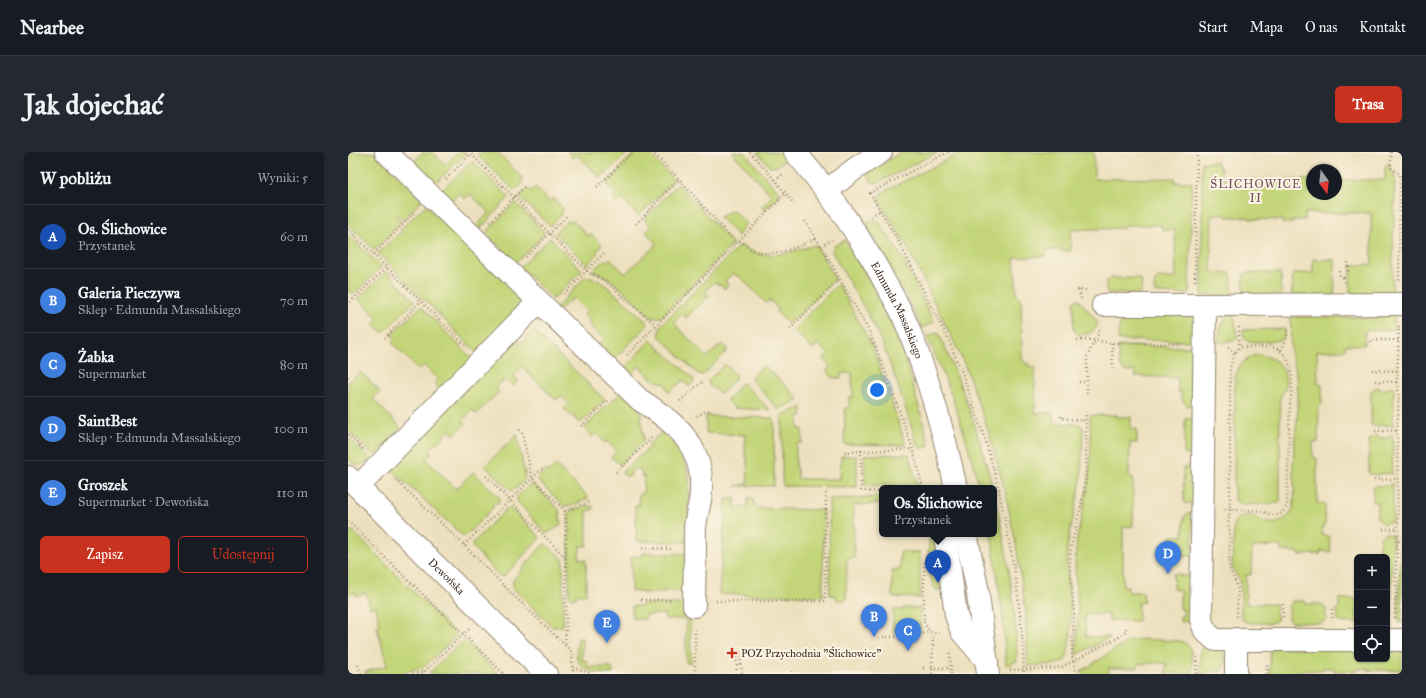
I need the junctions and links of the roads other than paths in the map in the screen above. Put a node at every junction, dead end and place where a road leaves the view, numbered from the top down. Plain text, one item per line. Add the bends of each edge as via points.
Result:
1 (386, 152) edge
2 (795, 152) edge
3 (880, 152) edge
4 (826, 191) junction
5 (1401, 304) edge
6 (1200, 305) junction
7 (543, 306) junction
8 (1103, 314) road end
9 (948, 454) junction
10 (353, 482) edge
11 (944, 485) edge
12 (955, 485) edge
13 (945, 537) edge
14 (967, 537) edge
15 (694, 603) road end
16 (1236, 629) junction
17 (1354, 640) edge
18 (1390, 640) edge
19 (1402, 640) edge
20 (994, 668) edge
21 (546, 674) edge
22 (1236, 674) edge

1 - 7 street
2 - 4 street, Edmunda Massalskiego
3 - 4 street
4 - 9 street, Edmunda Massalskiego via 870,255 900,309 926,377
5 - 6 street
6 - 8 street
6 - 16 street via 1204,345 1201,620 1205,630 1216,640
7 - 10 street via 481,361 379,464
7 - 15 street via 640,400 670,421 691,444 701,474 702,491 695,522
9 - 11 street
9 - 12 street, Edmunda Massalskiego
10 - 21 street, Dewońska
13 - 20 street via 956,615 962,632
14 - 20 street
16 - 17 street
16 - 22 street
18 - 19 street

